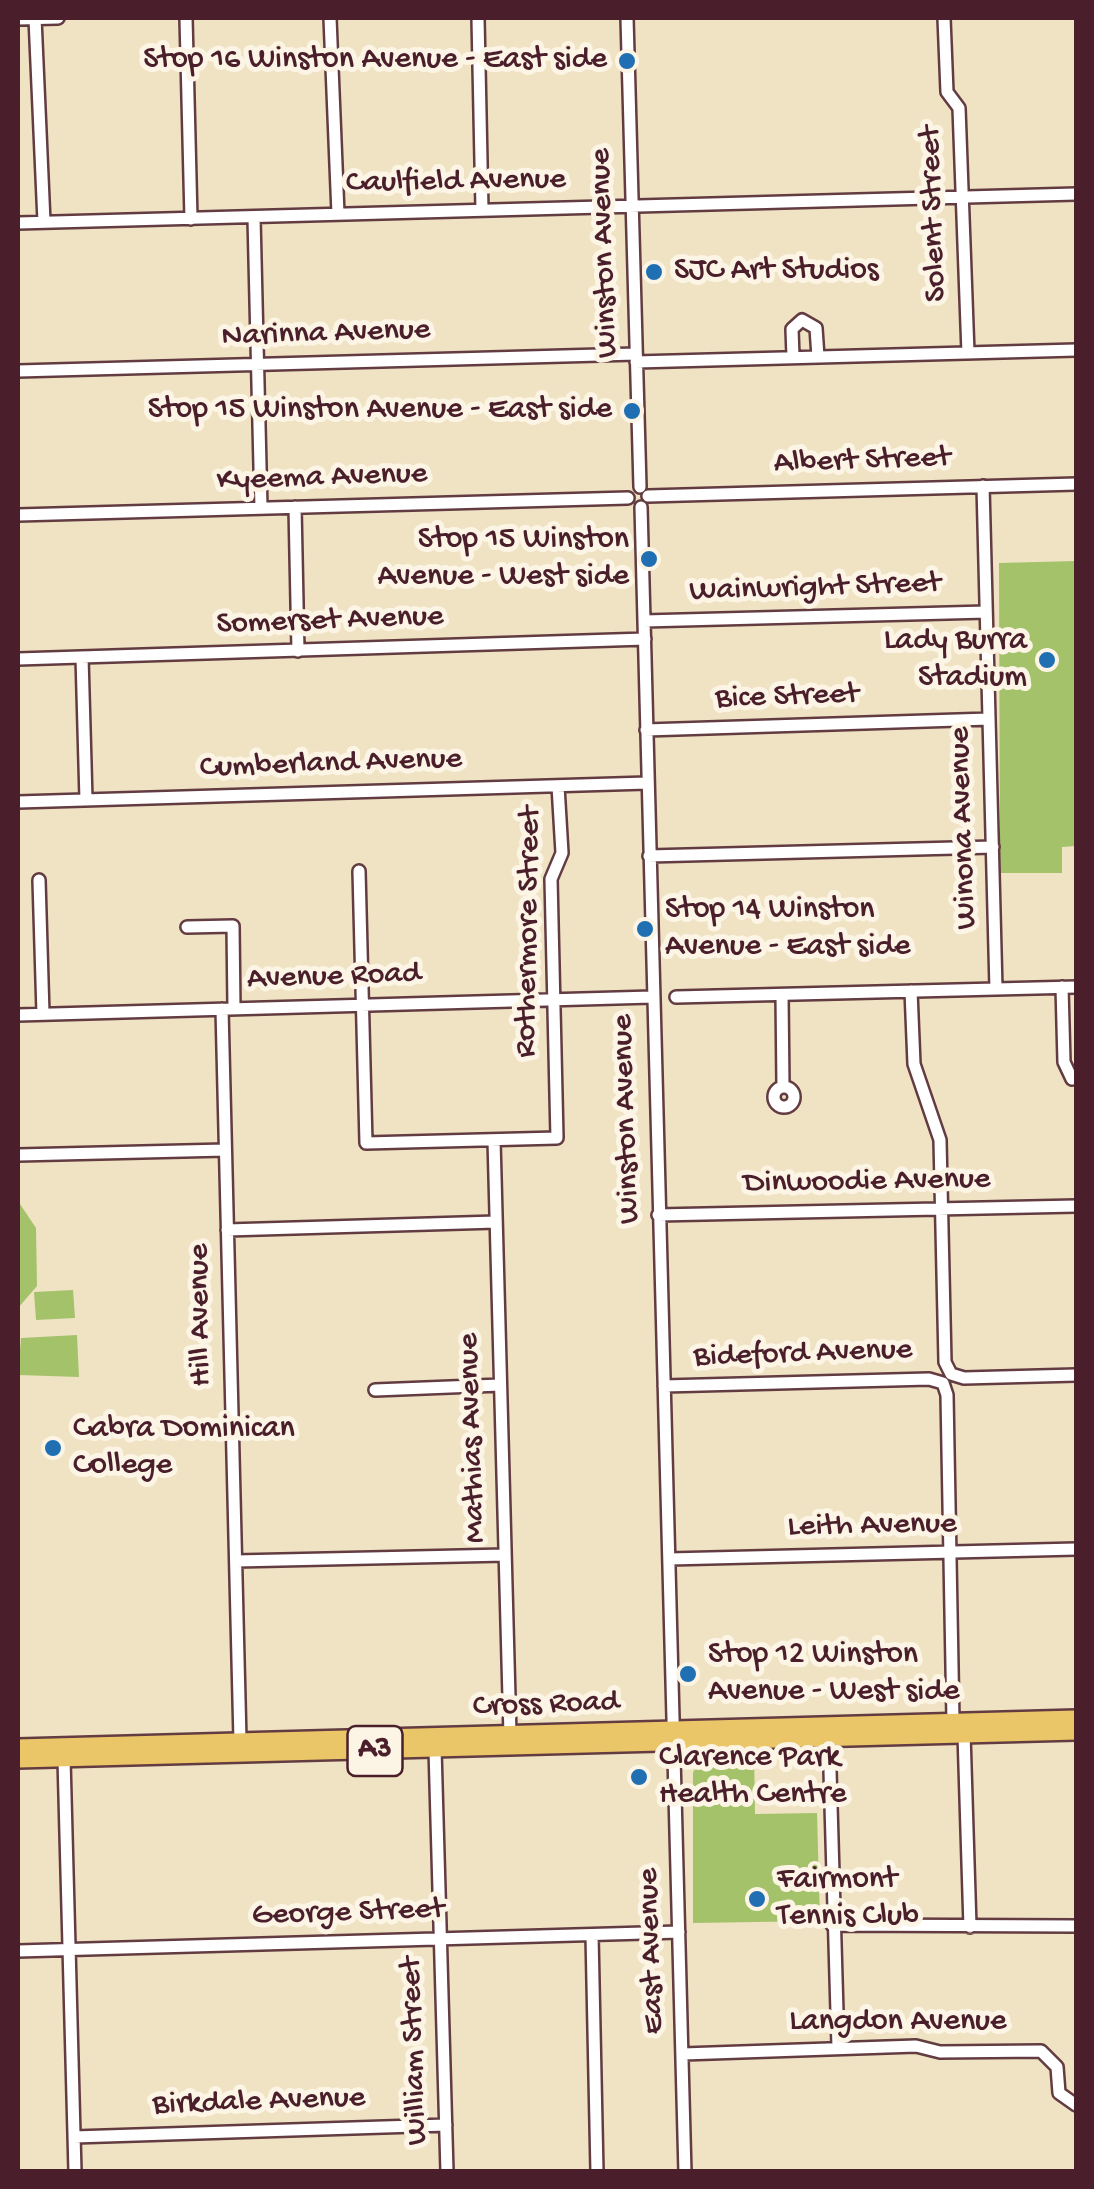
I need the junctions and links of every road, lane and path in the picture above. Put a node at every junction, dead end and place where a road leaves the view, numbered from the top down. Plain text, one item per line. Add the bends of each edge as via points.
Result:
1 (18, 18) edge
2 (36, 18) edge
3 (58, 18) edge
4 (186, 18) edge
5 (330, 18) edge
6 (478, 18) edge
7 (627, 18) edge
8 (944, 18) edge
9 (1076, 194) edge
10 (962, 196) junction
11 (632, 206) junction
12 (482, 210) junction
13 (338, 214) junction
14 (254, 218) junction
15 (191, 219) junction
16 (44, 222) junction
17 (18, 223) edge
18 (1076, 350) edge
19 (968, 353) junction
20 (818, 356) junction
21 (636, 358) junction
22 (793, 358) junction
23 (257, 364) junction
24 (18, 371) edge
25 (1076, 484) edge
26 (984, 486) junction
27 (643, 497) junction
28 (261, 508) junction
29 (295, 508) junction
30 (18, 515) edge
31 (986, 612) junction
32 (644, 621) junction
33 (645, 639) junction
34 (298, 652) junction
35 (82, 658) junction
36 (18, 659) edge
37 (989, 719) junction
38 (646, 730) junction
39 (647, 783) junction
40 (558, 786) junction
41 (86, 800) junction
42 (18, 802) edge
43 (994, 847) junction
44 (648, 856) junction
45 (359, 871) dead end
46 (38, 880) dead end
47 (187, 927) dead end
48 (1076, 987) edge
49 (1062, 988) junction
50 (996, 989) junction
51 (911, 991) junction
52 (782, 995) junction
53 (652, 997) junction
54 (676, 997) dead end
55 (554, 1001) junction
56 (362, 1005) junction
57 (228, 1009) junction
58 (18, 1014) edge
59 (43, 1014) junction
60 (1072, 1079) dead end
61 (782, 1087) dead end
62 (494, 1140) junction
63 (225, 1150) junction
64 (18, 1156) edge
65 (1076, 1206) edge
66 (941, 1209) junction
67 (658, 1215) junction
68 (496, 1222) junction
69 (228, 1230) junction
70 (1076, 1375) edge
71 (947, 1379) junction
72 (500, 1385) junction
73 (664, 1386) junction
74 (375, 1390) dead end
75 (1076, 1550) edge
76 (949, 1552) junction
77 (505, 1555) junction
78 (670, 1558) junction
79 (236, 1561) junction
80 (1076, 1718) edge
81 (970, 1727) junction
82 (948, 1728) junction
83 (828, 1731) junction
84 (1076, 1732) edge
85 (675, 1735) junction
86 (510, 1741) junction
87 (435, 1743) junction
88 (18, 1747) edge
89 (240, 1747) junction
90 (64, 1753) junction
91 (18, 1760) edge
92 (832, 1925) junction
93 (1076, 1926) edge
94 (970, 1928) junction
95 (679, 1932) junction
96 (592, 1935) junction
97 (440, 1939) junction
98 (69, 1950) junction
99 (18, 1951) edge
100 (838, 2047) junction
101 (683, 2054) junction
102 (1076, 2105) edge
103 (446, 2125) junction
104 (74, 2137) junction
105 (75, 2172) edge
106 (447, 2172) edge
107 (597, 2172) edge
108 (685, 2172) edge

1 - 2 street
2 - 3 street
2 - 16 street
4 - 15 street
5 - 13 street
6 - 12 street
7 - 11 street, Winston Avenue
8 - 10 street, Solent Street via 947,92 959,108
9 - 10 street, Caulfield Avenue
10 - 11 street, Caulfield Avenue
10 - 19 street, Solent Street
11 - 12 street, Caulfield Avenue
11 - 21 street, Winston Avenue
12 - 13 street, Caulfield Avenue
13 - 14 street, Caulfield Avenue
14 - 15 street, Caulfield Avenue
14 - 23 street
15 - 16 street, Caulfield Avenue
16 - 17 street, Caulfield Avenue
18 - 19 street, Narinna Avenue
19 - 20 street, Narinna Avenue
20 - 22 street, Narinna Avenue
20 - 22 street via 816,328 802,320 792,330
21 - 22 street, Narinna Avenue
21 - 23 street, Narinna Avenue
21 - 27 street, Winston Avenue
23 - 24 street, Narinna Avenue
23 - 28 street
25 - 26 street, Albert Street
26 - 27 street, Albert Street
26 - 31 street, Winona Avenue
27 - 29 street, Kyeema Avenue via 631,491 628,498
27 - 32 street, Winston Avenue
28 - 29 street, Kyeema Avenue
28 - 30 street, Kyeema Avenue
29 - 34 street
31 - 32 street, Wainwright Street
31 - 37 street, Winona Avenue
32 - 33 street, Winston Avenue
33 - 34 street, Somerset Avenue
33 - 38 street, Winston Avenue
34 - 35 street, Somerset Avenue
35 - 36 street, Somerset Avenue
35 - 41 street
37 - 38 street, Bice Street
37 - 43 street, Winona Avenue
38 - 39 street, Winston Avenue
39 - 40 street, Cumberland Avenue
39 - 44 street, Winston Avenue
40 - 41 street, Cumberland Avenue
40 - 55 street, Rothermore Street via 562,854 551,879
41 - 42 street, Cumberland Avenue
43 - 44 street
43 - 50 street, Winona Avenue
44 - 53 street, Winston Avenue
45 - 56 street
46 - 59 street
47 - 57 street, Hill Avenue via 233,926
48 - 49 street
49 - 50 street
49 - 60 street via 1064,1062
50 - 51 street
51 - 52 street
51 - 66 street via 914,1064 940,1140
52 - 54 street
52 - 61 street
53 - 55 street, Avenue Road
53 - 67 street, Winston Avenue
55 - 56 street, Avenue Road
55 - 62 street, Rothermore Street via 557,1138
56 - 57 street, Avenue Road
56 - 62 street via 366,1143
57 - 59 street, Avenue Road
57 - 63 street, Hill Avenue
58 - 59 street, Avenue Road
62 - 68 street, Mathias Avenue
63 - 64 street
63 - 69 street, Hill Avenue
65 - 66 street, Dinwoodie Avenue
66 - 67 street, Dinwoodie Avenue
66 - 71 street
67 - 73 street, Winston Avenue
68 - 69 street
68 - 72 street, Mathias Avenue
69 - 79 street, Hill Avenue
70 - 71 street, Bideford Avenue
71 - 73 street, Bideford Avenue
71 - 76 street
72 - 74 street
72 - 77 street, Mathias Avenue
73 - 78 street, Winston Avenue
75 - 76 street, Leith Avenue
76 - 78 street, Leith Avenue
76 - 82 street
77 - 79 street
77 - 86 street, Mathias Avenue
78 - 85 street, Winston Avenue
79 - 89 street, Hill Avenue
80 - 81 highway
81 - 82 highway
81 - 84 highway
81 - 94 street
82 - 83 highway, Cross Road / A3
83 - 85 highway, Cross Road / A3
83 - 92 street
85 - 86 highway, Cross Road / A3
85 - 95 street, East Avenue
86 - 87 highway, Cross Road / A3
87 - 89 highway, Cross Road / A3
87 - 97 street, William Street
88 - 90 highway, Cross Road / A3
89 - 90 highway, Cross Road / A3
90 - 91 highway, Cross Road / A3
90 - 98 street
92 - 94 street
92 - 100 street
93 - 94 street
95 - 96 street, George Street
95 - 101 street, East Avenue
96 - 97 street, George Street
96 - 107 street
97 - 98 street, George Street
97 - 103 street, William Street
98 - 99 street, George Street
98 - 104 street
100 - 101 street, Langdon Avenue
100 - 102 street, Langdon Avenue via 1041,2051 1057,2068 1058,2093
101 - 108 street, East Avenue
103 - 104 street, Birkdale Avenue
103 - 106 street, William Street
104 - 105 street

